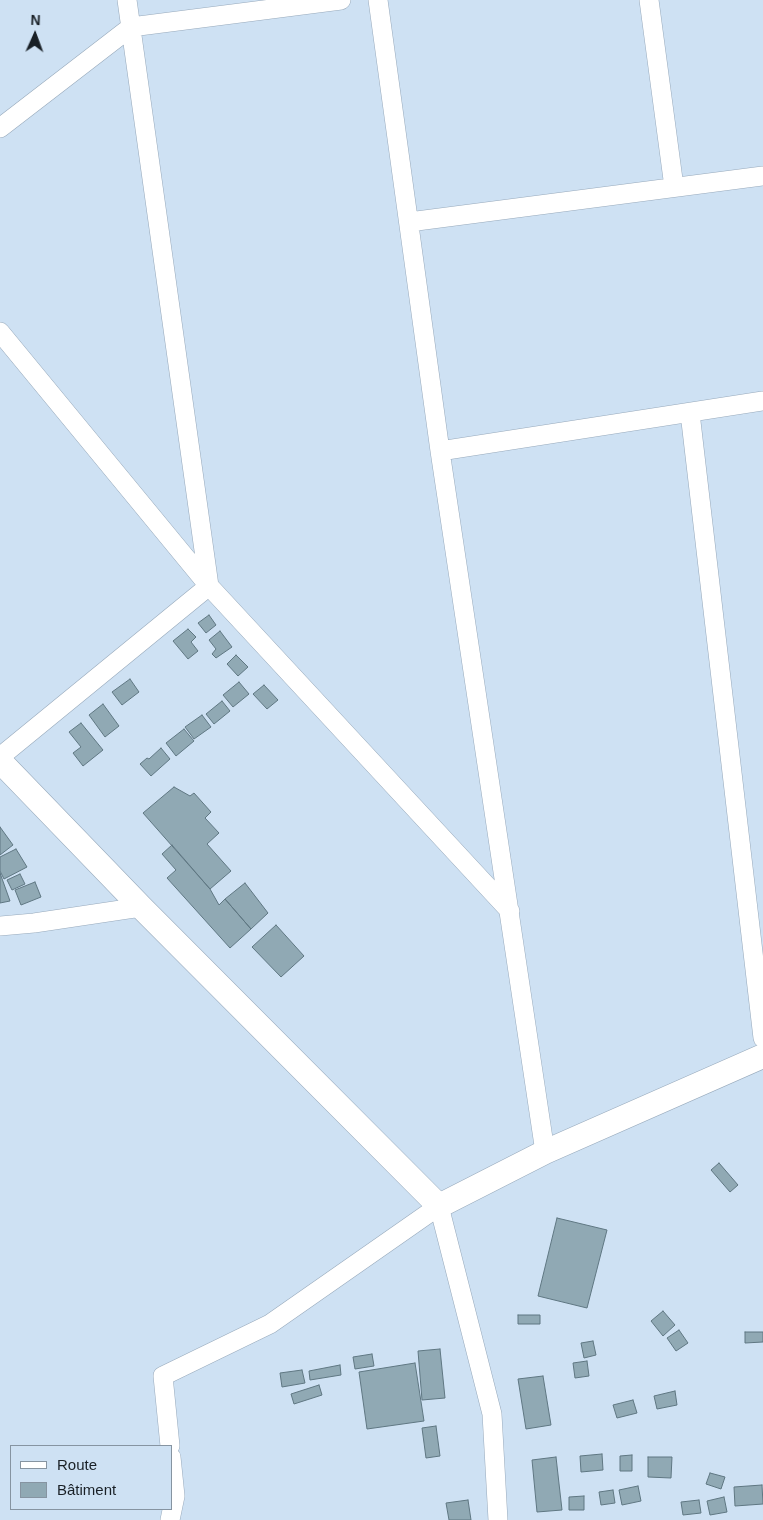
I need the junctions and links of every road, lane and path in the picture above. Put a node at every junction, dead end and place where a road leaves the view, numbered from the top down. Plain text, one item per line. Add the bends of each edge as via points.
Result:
1 (127, 0) edge
2 (341, 0) edge
3 (378, 0) edge
4 (649, 0) edge
5 (131, 27) junction
6 (0, 128) edge
7 (763, 176) edge
8 (674, 187) junction
9 (409, 222) junction
10 (0, 332) edge
11 (763, 401) edge
12 (690, 413) junction
13 (440, 451) junction
14 (209, 586) junction
15 (0, 757) edge
16 (0, 761) edge
17 (141, 907) junction
18 (510, 910) junction
19 (0, 926) edge
20 (763, 1038) edge
21 (763, 1056) edge
22 (545, 1152) junction
23 (439, 1206) junction
24 (170, 1445) edge
25 (172, 1467) edge
26 (170, 1520) edge
27 (498, 1520) edge

1 - 5 street
2 - 5 street
3 - 9 street
4 - 8 street
5 - 6 street
5 - 14 street
7 - 8 street
8 - 9 street
9 - 13 street
10 - 14 street
11 - 12 street
12 - 13 street
12 - 20 street
13 - 18 street
14 - 15 street
14 - 18 street
16 - 17 street
17 - 19 street
17 - 23 street
18 - 22 street
21 - 22 street
22 - 23 street
23 - 24 street via 270,1324 163,1376
23 - 27 street via 492,1414
25 - 26 street via 175,1496

